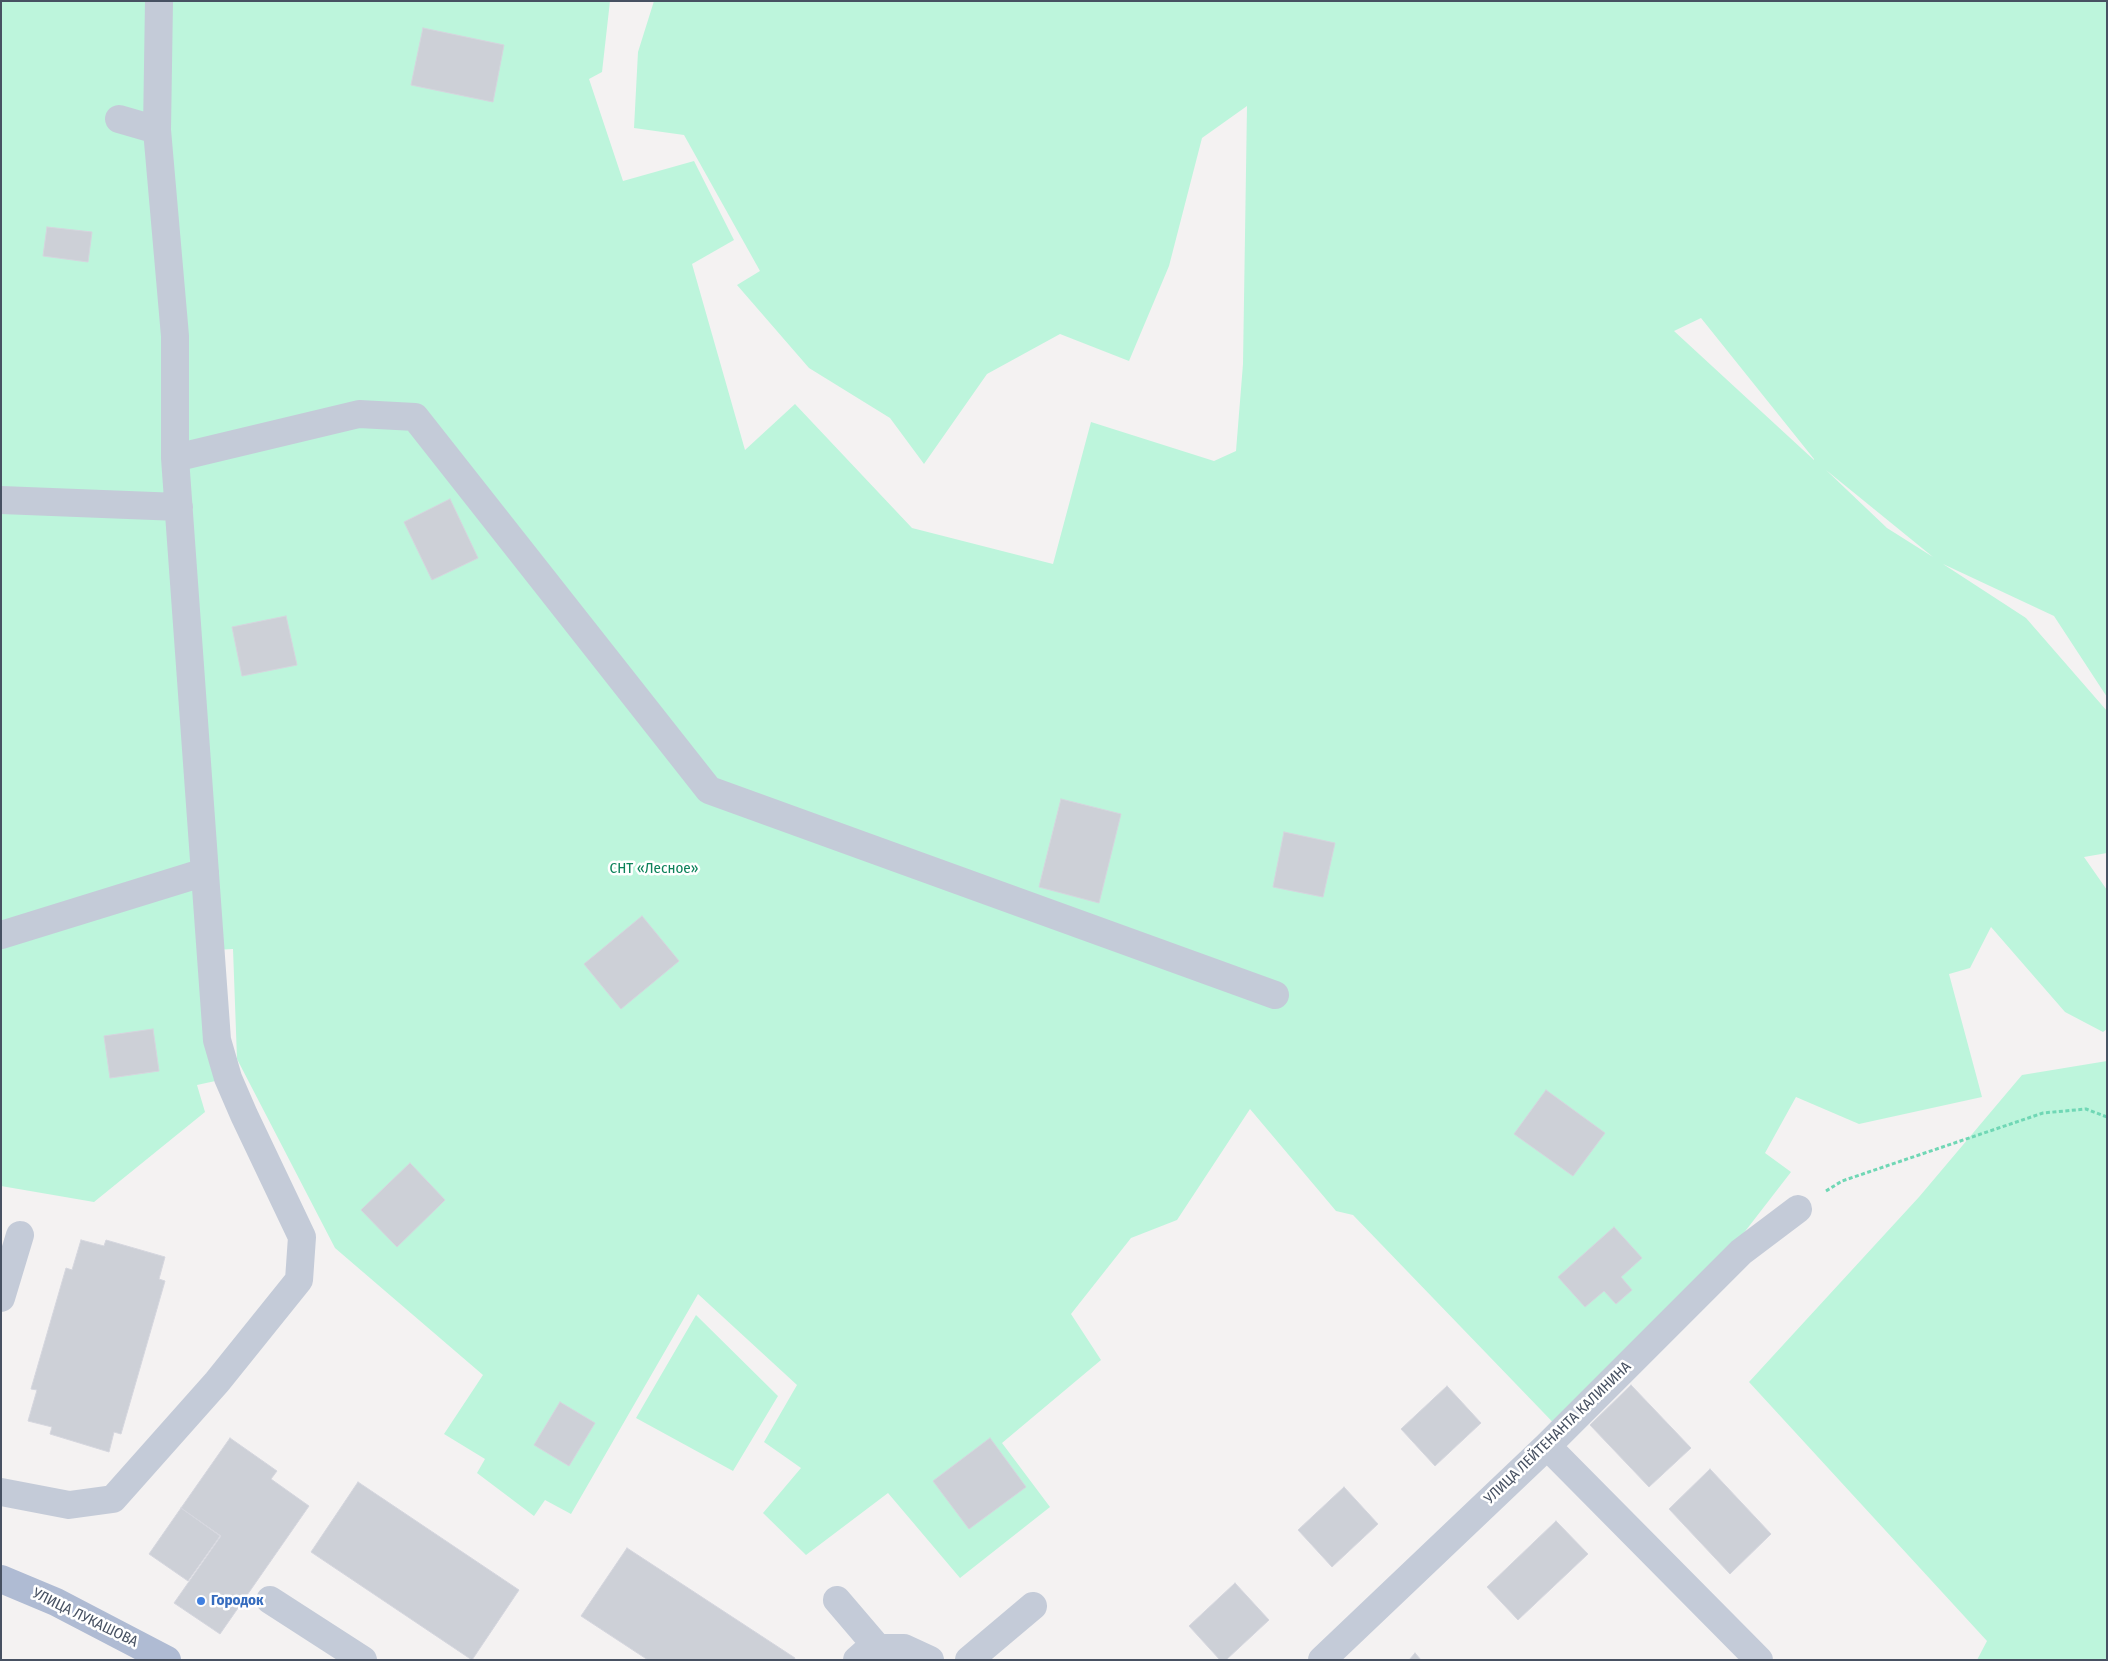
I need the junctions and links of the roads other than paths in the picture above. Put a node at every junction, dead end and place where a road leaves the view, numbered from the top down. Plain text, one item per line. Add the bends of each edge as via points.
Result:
1 (159, 1) edge
2 (119, 119) dead end
3 (157, 130) junction
4 (175, 458) junction
5 (1, 500) edge
6 (179, 507) junction
7 (205, 872) junction
8 (1, 935) edge
9 (1275, 995) dead end
10 (1798, 1209) road end
11 (20, 1235) dead end
12 (1, 1298) edge
13 (1547, 1446) junction
14 (1, 1492) edge
15 (1, 1579) edge
16 (270, 1600) dead end
17 (836, 1600) dead end
18 (1033, 1606) dead end
19 (867, 1654) edge
20 (167, 1660) edge
21 (363, 1660) edge
22 (930, 1660) edge
23 (969, 1660) edge
24 (1322, 1660) edge
25 (1759, 1660) edge

1 - 3 street
2 - 3 street
3 - 4 street via 175,336
4 - 6 street
4 - 9 street via 359,414 415,418 709,790
5 - 6 street
6 - 7 street
7 - 8 street
7 - 14 street via 217,1040 240,1108 302,1237 299,1280 217,1382 113,1499 69,1505
10 - 13 street, УЛИЦА ЛЕЙТЕНАНТА КАЛИНИНА via 1741,1252
11 - 12 street
13 - 24 street, УЛИЦА ЛЕЙТЕНАНТА КАЛИНИНА
13 - 25 street
15 - 20 main road, УЛИЦА ЛУКАШОВА via 56,1602
16 - 21 street
17 - 19 street
18 - 23 street
19 - 22 street via 904,1648

